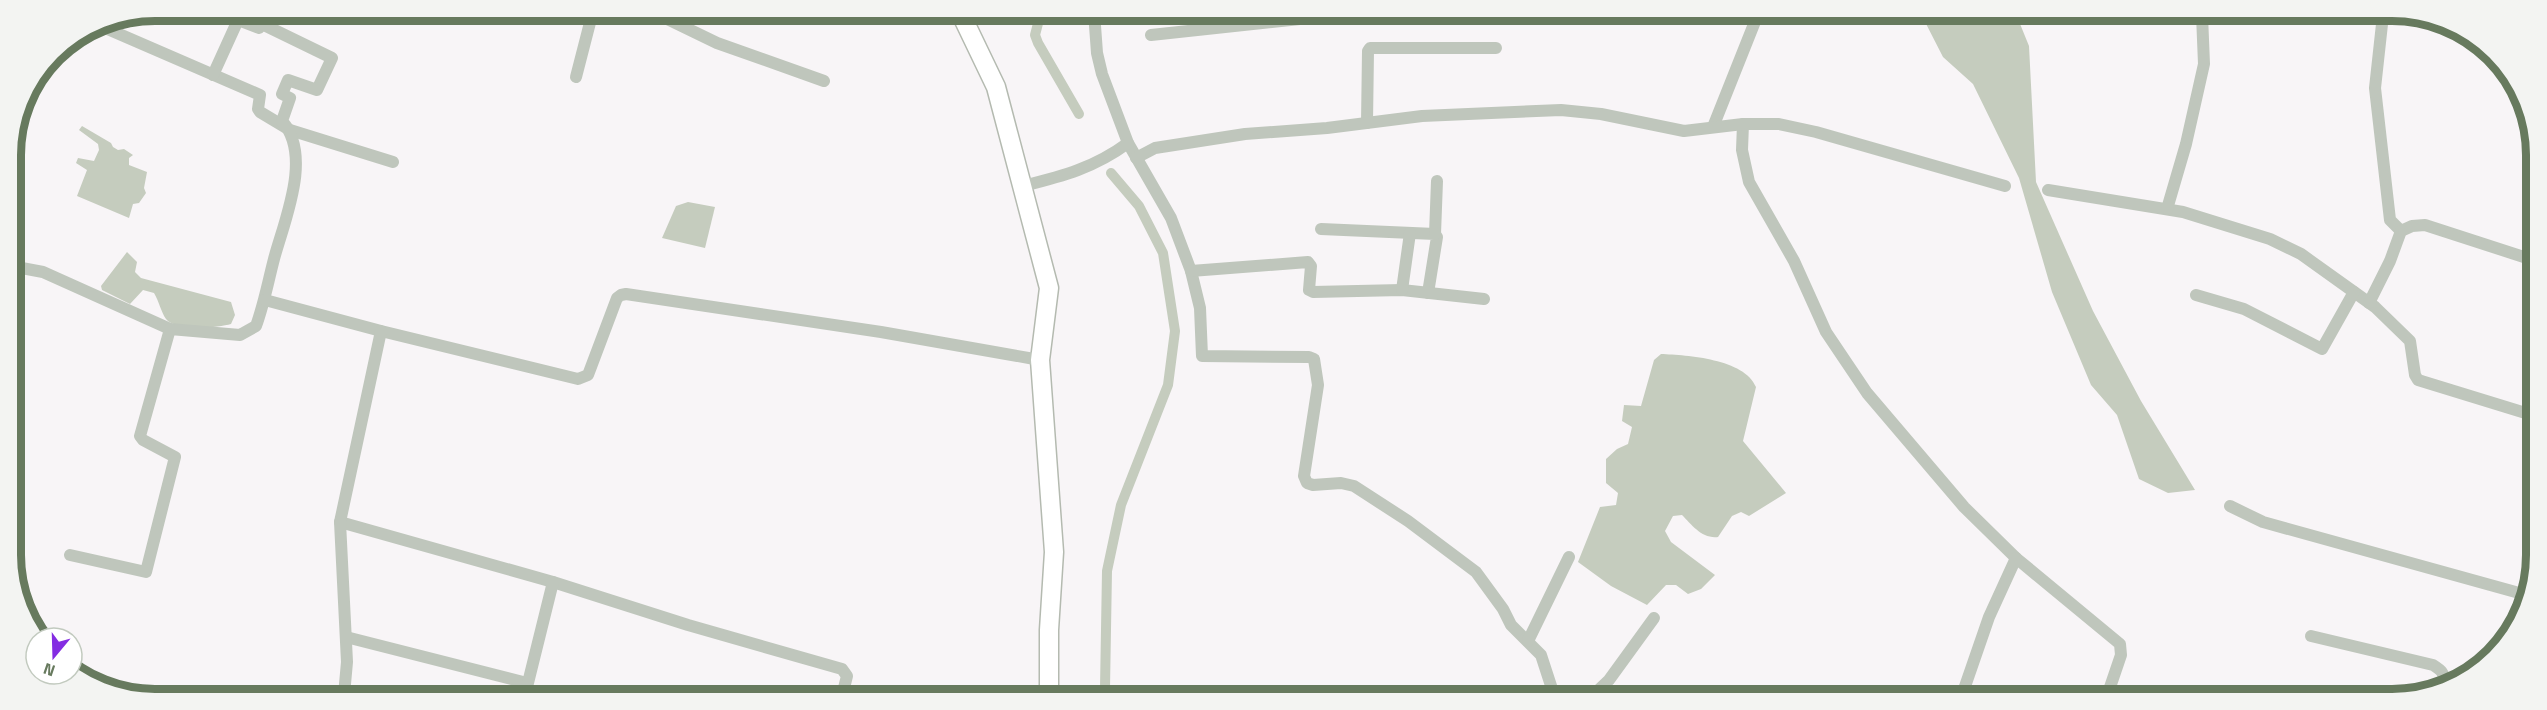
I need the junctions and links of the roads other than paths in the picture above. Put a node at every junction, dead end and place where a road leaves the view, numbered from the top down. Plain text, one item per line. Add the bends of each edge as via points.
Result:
1 (238, 21) edge
2 (240, 21) edge
3 (264, 21) edge
4 (590, 21) edge
5 (672, 21) edge
6 (964, 21) edge
7 (1095, 21) edge
8 (1275, 21) edge
9 (1755, 21) edge
10 (2202, 21) edge
11 (2382, 21) edge
12 (262, 24) junction
13 (109, 29) edge
14 (1151, 35) dead end
15 (1496, 48) dead end
16 (213, 75) junction
17 (576, 77) dead end
18 (824, 81) dead end
19 (1367, 123) junction
20 (1743, 123) junction
21 (1713, 128) junction
22 (290, 130) junction
23 (1128, 143) junction
24 (1136, 158) junction
25 (393, 162) dead end
26 (1437, 181) dead end
27 (1023, 186) junction
28 (2005, 186) dead end
29 (2048, 190) dead end
30 (2167, 209) junction
31 (1321, 229) dead end
32 (2401, 231) junction
33 (1410, 233) junction
34 (1435, 234) junction
35 (2526, 258) edge
36 (21, 268) edge
37 (1191, 271) junction
38 (1402, 290) junction
39 (2354, 292) junction
40 (1428, 293) junction
41 (2196, 295) dead end
42 (1484, 299) dead end
43 (265, 300) junction
44 (2369, 303) junction
45 (170, 329) junction
46 (381, 331) junction
47 (1040, 360) junction
48 (2526, 413) edge
49 (2230, 506) dead end
50 (340, 522) junction
51 (70, 555) dead end
52 (1569, 557) dead end
53 (2016, 558) junction
54 (553, 582) junction
55 (2520, 593) edge
56 (1654, 618) dead end
57 (2311, 636) dead end
58 (346, 637) junction
59 (1528, 641) junction
60 (2445, 679) edge
61 (345, 689) edge
62 (526, 689) edge
63 (844, 689) edge
64 (1049, 689) edge
65 (1552, 689) edge
66 (1600, 689) edge
67 (1964, 689) edge
68 (2109, 689) edge

1 - 16 street
2 - 12 street via 257,28
3 - 12 street
4 - 17 street
5 - 18 street via 717,43
6 - 27 main road via 996,87
7 - 23 street via 1102,74
8 - 14 street
9 - 21 street
10 - 30 street via 2204,64
11 - 32 street via 2375,88 2390,220
12 - 22 street via 332,58 317,90 288,81 282,94 290,98 282,122
13 - 16 street
15 - 19 street via 1370,48
16 - 22 street via 260,95 260,112
19 - 21 street via 1422,116 1562,110 1684,131
19 - 24 street via 1245,134 1155,148
20 - 21 street
20 - 28 street via 1779,124 1816,132
20 - 53 street via 1742,150 1749,182 1794,261 1826,332 1867,393 1964,507
22 - 25 street
22 - 43 street via 296,170 294,187
23 - 24 street
23 - 27 street via 1074,173
24 - 37 street via 1171,218
26 - 34 street
27 - 47 main road via 1049,288
29 - 30 street
30 - 39 street via 2270,239 2301,254
31 - 33 street
32 - 35 street via 2425,225
32 - 44 street
33 - 34 street
33 - 38 street
34 - 40 street
36 - 45 street via 43,272
37 - 38 street via 1308,262 1311,291
37 - 59 street via 1200,308 1202,356 1314,359 1318,385 1304,476 1307,483 1354,486 1408,521 1476,572 1511,625
38 - 40 street
39 - 41 street via 2322,349 2244,309
39 - 44 street
40 - 42 street
43 - 45 street via 256,326 240,335
43 - 46 street
44 - 48 street via 2410,340 2418,380
45 - 51 street via 140,436 175,457 146,572
46 - 47 street via 583,379 588,375 617,298 626,294
46 - 50 street
47 - 64 main road via 1054,552
49 - 55 street via 2263,522
50 - 54 street
50 - 58 street
52 - 59 street
53 - 67 street via 1989,617
53 - 68 street via 2120,644 2121,655
54 - 62 street
54 - 63 street via 842,669 847,672
56 - 66 street
57 - 60 street via 2433,665
58 - 61 street
58 - 62 street
59 - 65 street via 1541,655

